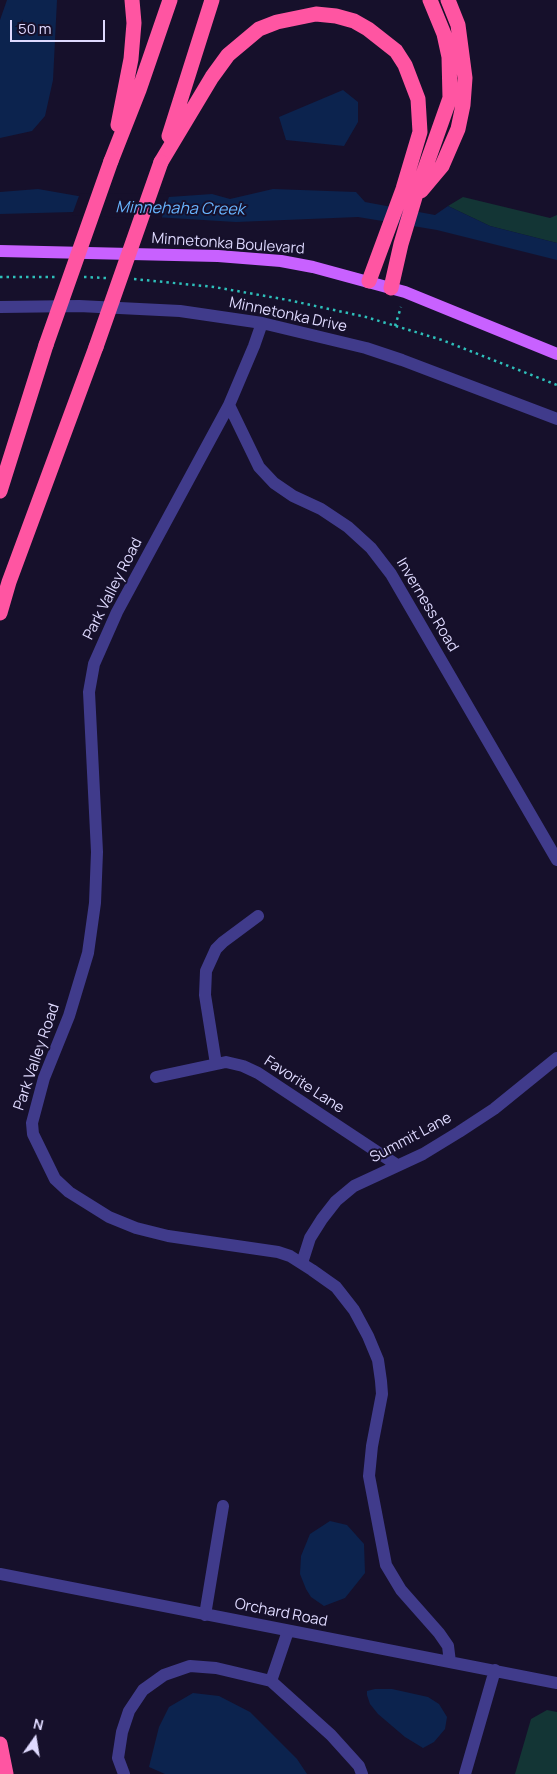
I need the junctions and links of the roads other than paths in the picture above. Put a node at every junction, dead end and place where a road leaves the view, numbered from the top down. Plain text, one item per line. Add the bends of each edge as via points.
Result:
1 (132, 0) edge
2 (170, 0) edge
3 (212, 0) edge
4 (430, 0) edge
5 (448, 0) edge
6 (111, 161) junction
7 (161, 162) junction
8 (415, 198) junction
9 (0, 250) edge
10 (369, 281) junction
11 (391, 288) junction
12 (0, 307) edge
13 (262, 323) junction
14 (557, 354) edge
15 (228, 405) junction
16 (557, 419) edge
17 (0, 491) edge
18 (0, 613) edge
19 (557, 860) edge
20 (258, 916) dead end
21 (557, 1058) edge
22 (216, 1064) junction
23 (156, 1077) dead end
24 (397, 1165) junction
25 (302, 1263) junction
26 (223, 1506) dead end
27 (0, 1574) edge
28 (204, 1615) junction
29 (288, 1631) junction
30 (450, 1662) junction
31 (495, 1670) junction
32 (271, 1681) junction
33 (557, 1683) edge
34 (0, 1744) edge
35 (6, 1774) edge
36 (124, 1774) edge
37 (362, 1774) edge
38 (465, 1774) edge

1 - 6 highway via 131,59
2 - 6 highway
3 - 7 highway
4 - 8 highway via 444,34 449,58 450,98
5 - 8 highway via 458,25 464,78 463,105 458,129 442,166
6 - 17 highway, bridge via 46,345
7 - 10 highway via 212,77 228,56 259,29 316,14 354,21 368,29 396,51 405,65 418,99 420,132
7 - 18 highway, bridge
8 - 11 highway
9 - 10 main road, Minnetonka Boulevard via 263,259
10 - 11 main road, Minnetonka Boulevard
11 - 14 main road, Minnetonka Boulevard
12 - 13 street, Minnetonka Drive via 79,306 180,311
13 - 15 street, Park Valley Road
13 - 16 street, Minnetonka Drive via 384,354
15 - 19 street, Inverness Road via 259,467 269,478 292,496 321,509 348,527 372,548 391,574
15 - 25 street, Park Valley Road via 117,612 94,664 89,692 97,852 88,953 69,1016 44,1078 32,1123 33,1134 56,1179 69,1192 109,1217 168,1236 278,1252
20 - 22 street via 223,942 206,971 205,995
21 - 24 street, Summit Lane via 494,1110 423,1154
22 - 23 street, Favorite Lane
22 - 24 street, Favorite Lane via 226,1062 243,1066 258,1074
24 - 25 street, Summit Lane via 354,1186 336,1201 310,1238
25 - 30 street, Park Valley Road via 336,1288 354,1310 378,1360 382,1394 368,1476 386,1565 401,1590 439,1632 448,1646
26 - 28 street
27 - 28 street, Orchard Road
28 - 29 street, Orchard Road
29 - 30 street, Orchard Road
29 - 32 street
30 - 31 street, Orchard Road
31 - 33 street, Orchard Road
31 - 38 street
32 - 36 street via 216,1668 190,1666 164,1674 143,1690 129,1712 118,1758
32 - 37 street via 331,1735 359,1766
34 - 35 highway

